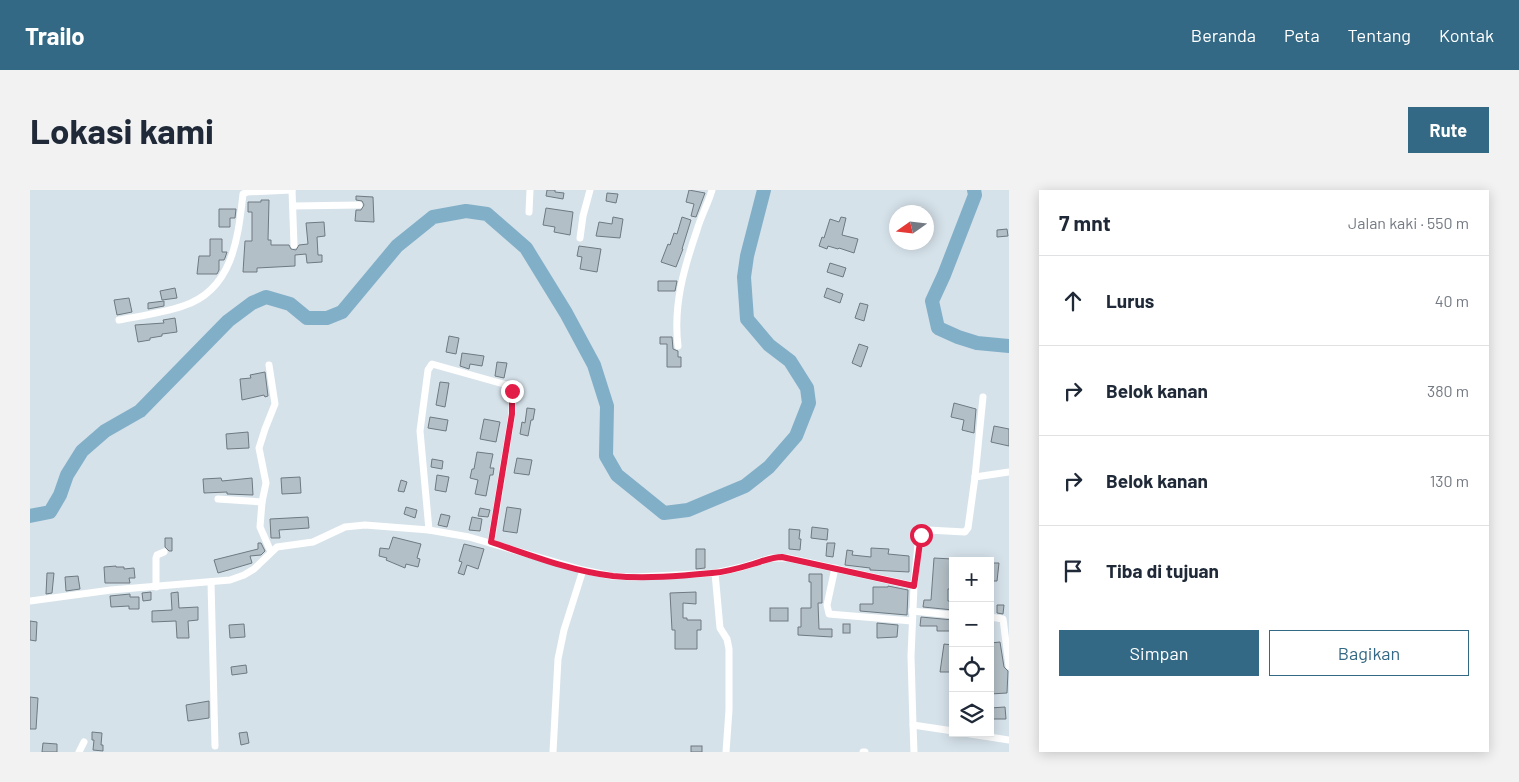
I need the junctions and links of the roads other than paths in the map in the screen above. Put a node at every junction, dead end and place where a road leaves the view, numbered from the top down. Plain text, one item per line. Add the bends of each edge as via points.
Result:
1 (292, 190) edge
2 (530, 190) edge
3 (590, 190) edge
4 (712, 190) edge
5 (359, 205) dead end
6 (293, 206) junction
7 (529, 212) dead end
8 (580, 238) dead end
9 (294, 245) dead end
10 (119, 320) dead end
11 (678, 346) dead end
12 (269, 364) dead end
13 (982, 397) dead end
14 (1009, 472) edge
15 (975, 477) junction
16 (218, 498) dead end
17 (262, 502) junction
18 (429, 530) junction
19 (491, 542) junction
20 (164, 552) dead end
21 (271, 552) junction
22 (835, 568) junction
23 (583, 570) junction
24 (715, 573) junction
25 (211, 582) junction
26 (914, 586) junction
27 (156, 587) junction
28 (30, 601) edge
29 (912, 611) junction
30 (949, 615) edge
31 (994, 618) edge
32 (912, 621) junction
33 (1009, 666) edge
34 (913, 725) junction
35 (949, 731) edge
36 (990, 737) edge
37 (1009, 740) edge
38 (84, 742) dead end
39 (215, 746) dead end
40 (79, 752) edge
41 (553, 752) edge
42 (726, 752) edge
43 (914, 752) edge

1 - 6 street
1 - 10 street via 243,194 238,238 226,270 215,286 198,300
2 - 7 street
3 - 8 street
4 - 11 street via 680,288 676,314
5 - 6 street
6 - 9 street
12 - 17 street via 275,404 259,448 266,483
13 - 15 street
14 - 15 street
15 - 26 street via 967,530 922,532
16 - 17 street
17 - 21 street via 260,527
18 - 19 street
18 - 19 street via 420,431 428,370 433,364 507,385 512,390 512,414
18 - 21 street via 350,526 313,542 280,546
19 - 23 street
20 - 27 street via 156,558
21 - 25 street via 262,563 244,575
22 - 24 street via 775,557
22 - 26 street
22 - 32 street via 827,605 829,614
23 - 24 street via 625,576
23 - 41 street via 558,659
24 - 42 street via 720,628 729,649
25 - 27 street
25 - 39 street
26 - 29 street
27 - 28 street
29 - 30 street
29 - 32 street
31 - 33 street via 1003,619
32 - 34 street
34 - 35 street
34 - 43 street
36 - 37 street
38 - 40 street

